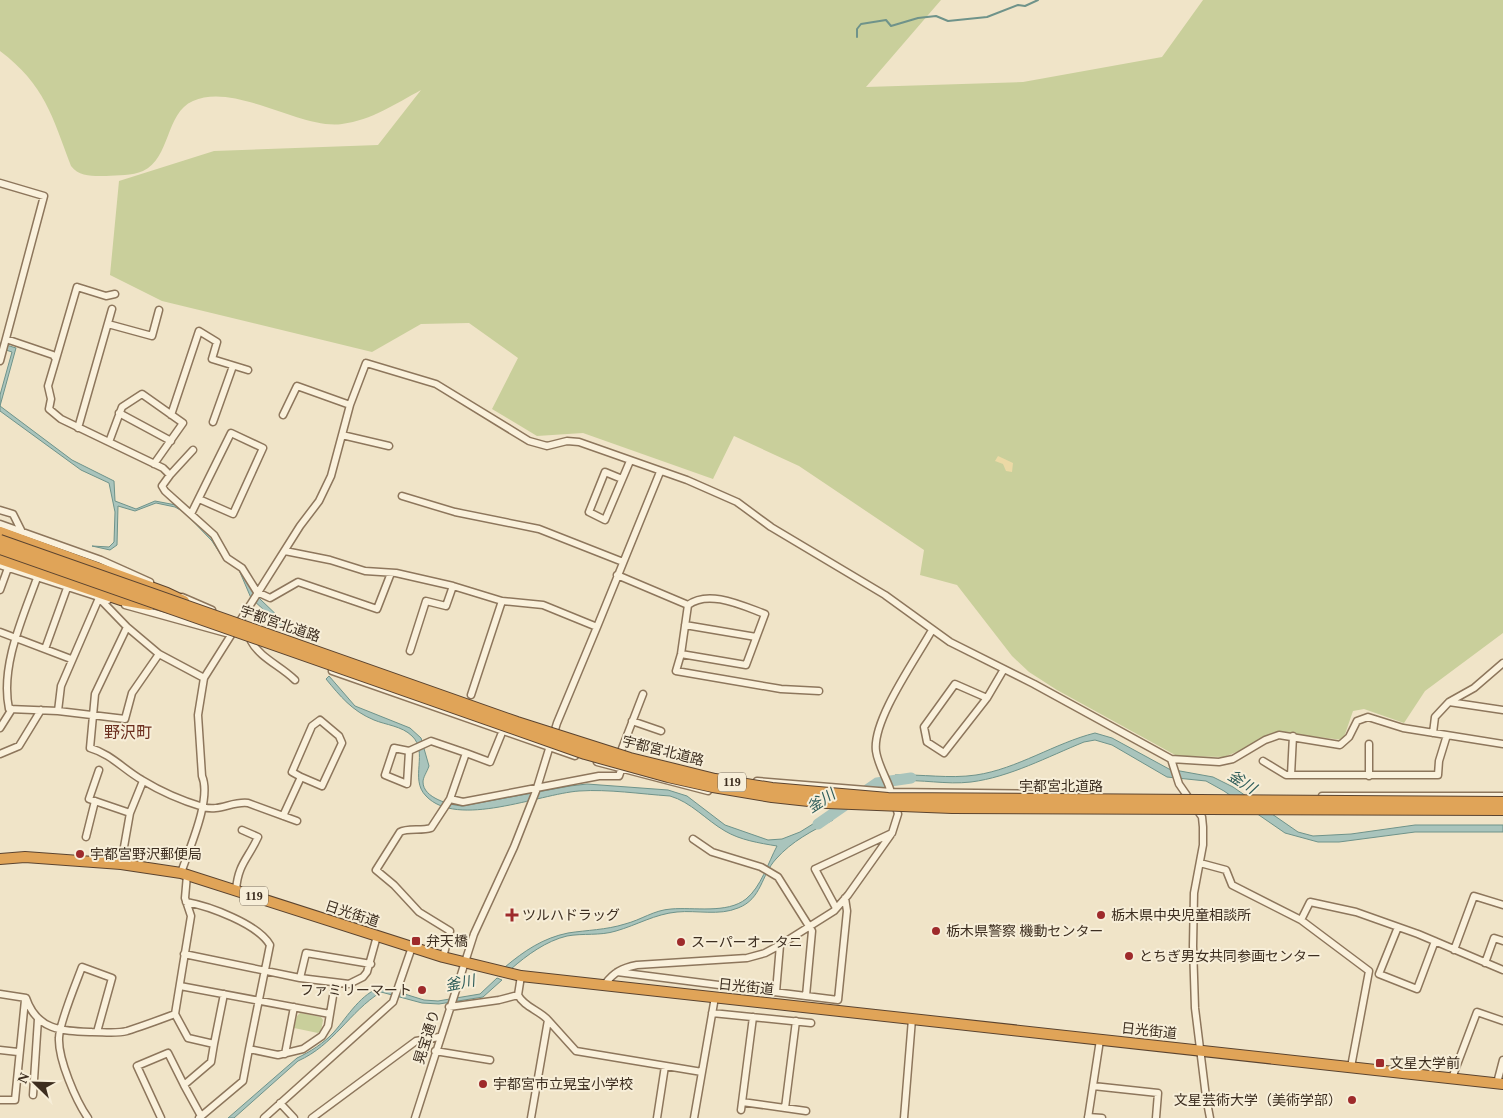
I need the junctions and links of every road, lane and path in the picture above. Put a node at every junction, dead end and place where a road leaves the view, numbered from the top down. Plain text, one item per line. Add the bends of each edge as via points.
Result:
1 (0, 184) edge
2 (114, 294) dead end
3 (112, 309) dead end
4 (160, 310) dead end
5 (108, 324) junction
6 (6, 339) junction
7 (56, 358) junction
8 (0, 361) edge
9 (233, 366) junction
10 (248, 370) dead end
11 (350, 405) junction
12 (119, 413) junction
13 (172, 415) junction
14 (283, 415) dead end
15 (213, 422) dead end
16 (78, 428) junction
17 (342, 435) junction
18 (171, 441) junction
19 (109, 442) junction
20 (390, 446) dead end
21 (193, 450) dead end
22 (630, 461) junction
23 (154, 464) junction
24 (660, 472) junction
25 (170, 475) junction
26 (622, 479) junction
27 (402, 496) dead end
28 (198, 499) junction
29 (0, 510) edge
30 (191, 514) junction
31 (0, 524) edge
32 (0, 532) edge
33 (22, 532) junction
34 (0, 540) edge
35 (0, 549) edge
36 (285, 551) junction
37 (0, 559) edge
38 (623, 562) junction
39 (0, 565) edge
40 (8, 568) junction
41 (391, 573) junction
42 (617, 576) junction
43 (37, 578) junction
44 (452, 586) junction
45 (67, 588) junction
46 (0, 590) edge
47 (257, 592) junction
48 (99, 598) junction
49 (502, 601) junction
50 (688, 605) junction
51 (161, 606) junction
52 (202, 611) junction
53 (240, 621) junction
54 (686, 625) junction
55 (597, 626) junction
56 (126, 628) junction
57 (932, 630) junction
58 (0, 632) edge
59 (232, 634) junction
60 (756, 637) junction
61 (16, 638) junction
62 (251, 641) junction
63 (45, 649) junction
64 (410, 651) dead end
65 (159, 654) junction
66 (681, 654) junction
67 (71, 659) junction
68 (1503, 663) edge
69 (1004, 669) junction
70 (204, 678) junction
71 (295, 680) dead end
72 (819, 691) dead end
73 (643, 694) dead end
74 (470, 695) dead end
75 (987, 698) junction
76 (1449, 702) junction
77 (12, 709) junction
78 (1502, 709) edge
79 (41, 710) junction
80 (58, 711) junction
81 (92, 714) junction
82 (632, 721) junction
83 (0, 728) edge
84 (554, 730) junction
85 (661, 731) dead end
86 (1433, 733) junction
87 (501, 735) dead end
88 (1446, 735) junction
89 (1293, 736) junction
90 (1369, 744) dead end
91 (1503, 744) edge
92 (549, 748) junction
93 (409, 751) junction
94 (621, 751) junction
95 (0, 754) edge
96 (466, 754) junction
97 (1172, 759) junction
98 (1263, 761) dead end
99 (99, 770) dead end
100 (621, 770) junction
101 (1291, 775) junction
102 (1369, 776) junction
103 (302, 777) junction
104 (143, 781) junction
105 (537, 788) junction
106 (891, 790) junction
107 (1188, 796) junction
108 (1503, 796) edge
109 (450, 799) junction
110 (95, 801) junction
111 (1503, 802) edge
112 (202, 807) junction
113 (896, 810) junction
114 (1503, 812) edge
115 (130, 813) junction
116 (1200, 813) junction
117 (284, 816) junction
118 (297, 820) dead end
119 (242, 830) dead end
120 (892, 833) junction
121 (86, 837) dead end
122 (693, 839) dead end
123 (0, 859) edge
124 (1200, 863) junction
125 (121, 864) junction
126 (184, 874) junction
127 (236, 890) junction
128 (845, 898) junction
129 (186, 902) junction
130 (1503, 905) edge
131 (836, 908) junction
132 (1301, 920) junction
133 (810, 925) junction
134 (1398, 927) junction
135 (377, 936) junction
136 (1435, 941) junction
137 (1503, 941) edge
138 (780, 945) junction
139 (412, 948) junction
140 (1454, 950) junction
141 (184, 954) junction
142 (443, 957) junction
143 (464, 963) junction
144 (1485, 963) junction
145 (371, 964) junction
146 (265, 970) junction
147 (1503, 970) edge
148 (617, 972) junction
149 (522, 976) junction
150 (300, 978) junction
151 (335, 984) junction
152 (605, 984) junction
153 (180, 986) junction
154 (776, 992) junction
155 (0, 994) edge
156 (224, 994) junction
157 (518, 995) junction
158 (806, 996) junction
159 (715, 997) junction
160 (26, 998) junction
161 (259, 1001) junction
162 (450, 1003) junction
163 (294, 1008) junction
164 (712, 1013) junction
165 (175, 1014) junction
166 (330, 1014) junction
167 (753, 1017) junction
168 (912, 1019) junction
169 (38, 1020) junction
170 (548, 1020) junction
171 (796, 1021) junction
172 (1503, 1021) edge
173 (812, 1023) dead end
174 (60, 1031) junction
175 (97, 1032) junction
176 (439, 1037) junction
177 (1100, 1040) junction
178 (214, 1044) junction
179 (249, 1049) junction
180 (0, 1050) edge
181 (1202, 1050) junction
182 (435, 1051) junction
183 (18, 1052) junction
184 (285, 1054) junction
185 (490, 1060) dead end
186 (1503, 1060) edge
187 (664, 1066) junction
188 (1351, 1067) junction
189 (702, 1072) junction
190 (1452, 1078) junction
191 (1500, 1084) edge
192 (184, 1085) junction
193 (1093, 1086) junction
194 (33, 1095) dead end
195 (0, 1100) edge
196 (742, 1102) junction
197 (280, 1104) junction
198 (785, 1108) junction
199 (742, 1110) dead end
200 (806, 1111) dead end
201 (200, 1117) edge
202 (1088, 1117) edge
203 (88, 1118) edge
204 (161, 1118) edge
205 (264, 1118) edge
206 (294, 1118) edge
207 (312, 1118) edge
208 (415, 1118) edge
209 (530, 1118) edge
210 (657, 1118) edge
211 (694, 1118) edge
212 (904, 1118) edge
213 (1102, 1118) edge
214 (1156, 1118) edge
215 (1210, 1118) edge

1 - 6 street via 44,196
2 - 7 street via 106,296 77,287
3 - 5 street
4 - 5 street via 152,336
5 - 16 street
6 - 7 street via 54,354
6 - 8 street
7 - 16 street via 48,386 49,410
9 - 10 street
9 - 13 street via 212,359 217,342 199,331
9 - 15 street
11 - 14 street via 297,386
11 - 17 street
11 - 22 street via 366,363 436,384 530,441 546,446 567,440 579,442
12 - 13 street via 122,407 142,394
12 - 18 street
12 - 19 street
13 - 18 street via 183,423
16 - 19 street
17 - 20 street
17 - 36 street via 331,476 319,501
18 - 23 street
19 - 23 street
21 - 25 street
22 - 24 street
22 - 26 street
23 - 25 street
24 - 38 street, 晃宝通り
24 - 57 street via 737,502 771,527 885,595
25 - 30 street via 162,486
26 - 26 street via 605,520 589,512 605,472
27 - 38 street via 455,512 539,529
28 - 28 street via 231,433 263,448 233,514
28 - 30 street
29 - 33 street via 13,514
30 - 47 street via 214,535 227,558 242,568
31 - 33 street
32 - 52 highway, bridge via 167,593
33 - 53 street via 101,560
34 - 52 highway, 宇都宮北道路 / 119, bridge
35 - 51 highway, 宇都宮北道路 / 119, bridge
36 - 41 street via 365,571
36 - 47 street
37 - 51 highway, bridge via 121,600
38 - 42 street, 晃宝通り
39 - 40 street
40 - 43 street
40 - 46 street
41 - 44 street
41 - 47 street via 378,609 298,582 270,598
42 - 50 street
42 - 55 street, 晃宝通り
43 - 45 street
43 - 61 street
44 - 49 street
44 - 64 street via 446,606 426,601
45 - 48 street
45 - 63 street
47 - 53 street
48 - 56 street
48 - 59 street
48 - 67 street
49 - 55 street via 543,606
49 - 74 street
50 - 54 street
50 - 60 street via 694,600 716,598 765,614
51 - 114 highway, 宇都宮北道路 / 119, bridge via 585,754 668,777 772,798 952,808
52 - 111 highway, 宇都宮北道路 / 119, bridge via 589,746 679,771 772,788 828,794 952,799
53 - 59 street
53 - 84 street
54 - 60 street
54 - 66 street
55 - 84 street, 晃宝通り
56 - 65 street
56 - 81 street via 95,694
57 - 69 street
57 - 106 street via 877,730 876,751
58 - 61 street
59 - 62 street
59 - 70 street
60 - 66 street via 746,665
61 - 63 street
61 - 77 street via 8,664 6,699 9,709
62 - 71 street via 256,651
62 - 92 street
63 - 67 street
65 - 70 street
65 - 81 street via 132,693 125,719
66 - 72 street via 676,671 781,689
67 - 80 street via 61,686
68 - 76 street via 1474,688
69 - 75 street
69 - 97 street
70 - 112 street via 198,715 205,783
73 - 82 street
75 - 75 street via 944,753 927,742 924,727 955,684
76 - 78 street
76 - 86 street via 1435,717
77 - 79 street
77 - 83 street
79 - 80 street
79 - 95 street via 19,746
80 - 81 street
81 - 104 street via 90,748 106,753
82 - 85 street
82 - 94 street
84 - 92 street, 晃宝通り
84 - 94 street
86 - 88 street
86 - 89 street via 1368,717 1357,721 1349,737 1340,745
87 - 96 street via 490,762
88 - 91 street
88 - 102 street via 1438,775
89 - 97 street via 1272,737 1241,756 1219,762
89 - 101 street
90 - 102 street
92 - 100 street
92 - 105 street, 晃宝通り
93 - 93 street via 394,748 385,775 407,784
93 - 96 street via 431,741
94 - 106 street via 656,762 744,780
96 - 109 street
97 - 107 street via 1179,784
98 - 101 street
99 - 110 street via 89,799
100 - 105 street via 619,776 599,776
100 - 113 street via 686,787 780,802
101 - 102 street
103 - 103 street via 322,786 342,743 339,736 320,720 312,726 292,772
103 - 117 street
104 - 112 street
104 - 115 street
105 - 109 street via 463,802
105 - 143 street, 晃宝通り via 510,856 481,915
106 - 107 street
106 - 113 street
107 - 108 street
107 - 116 street
109 - 142 street via 431,828 400,832 376,870 419,912 450,931
110 - 115 street
110 - 121 street
112 - 117 street via 219,808 241,802
112 - 126 street
113 - 116 street
113 - 120 street via 898,814
114 - 116 street
115 - 125 street
116 - 124 street via 1204,835
117 - 118 street
119 - 127 street via 258,837 251,853 242,862
120 - 128 street
120 - 131 street via 815,869
122 - 133 street via 712,852 761,867 778,877
123 - 125 highway, 日光街道 / 119 via 25,857
124 - 132 street via 1226,870 1232,884
124 - 181 street via 1194,893 1192,946 1195,1008
125 - 126 highway, 日光街道 / 119
126 - 127 highway, 日光街道 / 119
126 - 129 street
127 - 135 highway, 日光街道 / 119
128 - 131 street
128 - 158 street via 847,911 838,1000
129 - 141 street via 191,916
129 - 146 street via 208,906 264,935 270,944
130 - 140 street via 1474,896
131 - 133 street
132 - 134 street via 1310,902 1356,912
132 - 188 street via 1369,971
133 - 138 street
133 - 158 street via 812,936
134 - 136 street
134 - 136 street via 1379,974 1417,989
135 - 139 highway, 日光街道 / 119
135 - 145 street
136 - 140 street
137 - 144 street via 1494,938
138 - 148 street via 747,958 637,964
138 - 154 street
139 - 142 highway, 日光街道 / 119
139 - 197 street via 397,994 364,1029
140 - 144 street
141 - 146 street
141 - 153 street
142 - 143 highway, 日光街道 / 119
143 - 149 highway, 日光街道 / 119
143 - 162 street, 晃宝通り
144 - 147 street
145 - 150 street via 306,952
145 - 151 street via 363,977 356,981
146 - 150 street
146 - 161 street
148 - 152 street
148 - 154 street
149 - 152 highway, 日光街道 / 119
149 - 157 street
150 - 151 street
151 - 166 street
152 - 159 highway, 日光街道 / 119
153 - 156 street
153 - 165 street
154 - 158 street
155 - 160 street
156 - 161 street
156 - 178 street
157 - 162 street via 499,1000
157 - 170 street via 521,1001
159 - 164 street
159 - 168 highway, 日光街道 / 119
160 - 169 street
160 - 183 street
161 - 163 street
161 - 179 street
162 - 176 street, 晃宝通り
163 - 166 street
163 - 184 street
164 - 167 street
164 - 189 street
165 - 175 street via 127,1031
165 - 178 street via 188,1038
166 - 184 street via 322,1036 304,1049
167 - 171 street
167 - 196 street
168 - 177 highway, 日光街道 / 119
168 - 212 street
169 - 174 street
169 - 194 street
170 - 187 street via 576,1051
170 - 209 street
171 - 173 street
171 - 198 street
172 - 190 street via 1477,1012
174 - 175 street
174 - 175 street via 82,967 112,978
174 - 203 street via 70,1085
176 - 182 street, 晃宝通り
176 - 207 street via 416,1041
177 - 181 highway, 日光街道 / 119
177 - 193 street
178 - 192 street via 211,1062
179 - 184 street
179 - 201 street via 243,1081
180 - 183 street
181 - 188 highway, 日光街道 / 119
181 - 215 street
182 - 185 street
182 - 208 street, 晃宝通り
183 - 195 street via 15,1100
186 - 191 street
187 - 189 street
187 - 210 street
188 - 190 highway, 日光街道 / 119
189 - 211 street
190 - 191 highway, 日光街道 / 119
192 - 201 street
192 - 204 street via 168,1053 137,1066
193 - 202 street
193 - 214 street via 1158,1093
196 - 198 street
196 - 199 street
197 - 205 street
197 - 206 street
198 - 200 street
202 - 213 street

